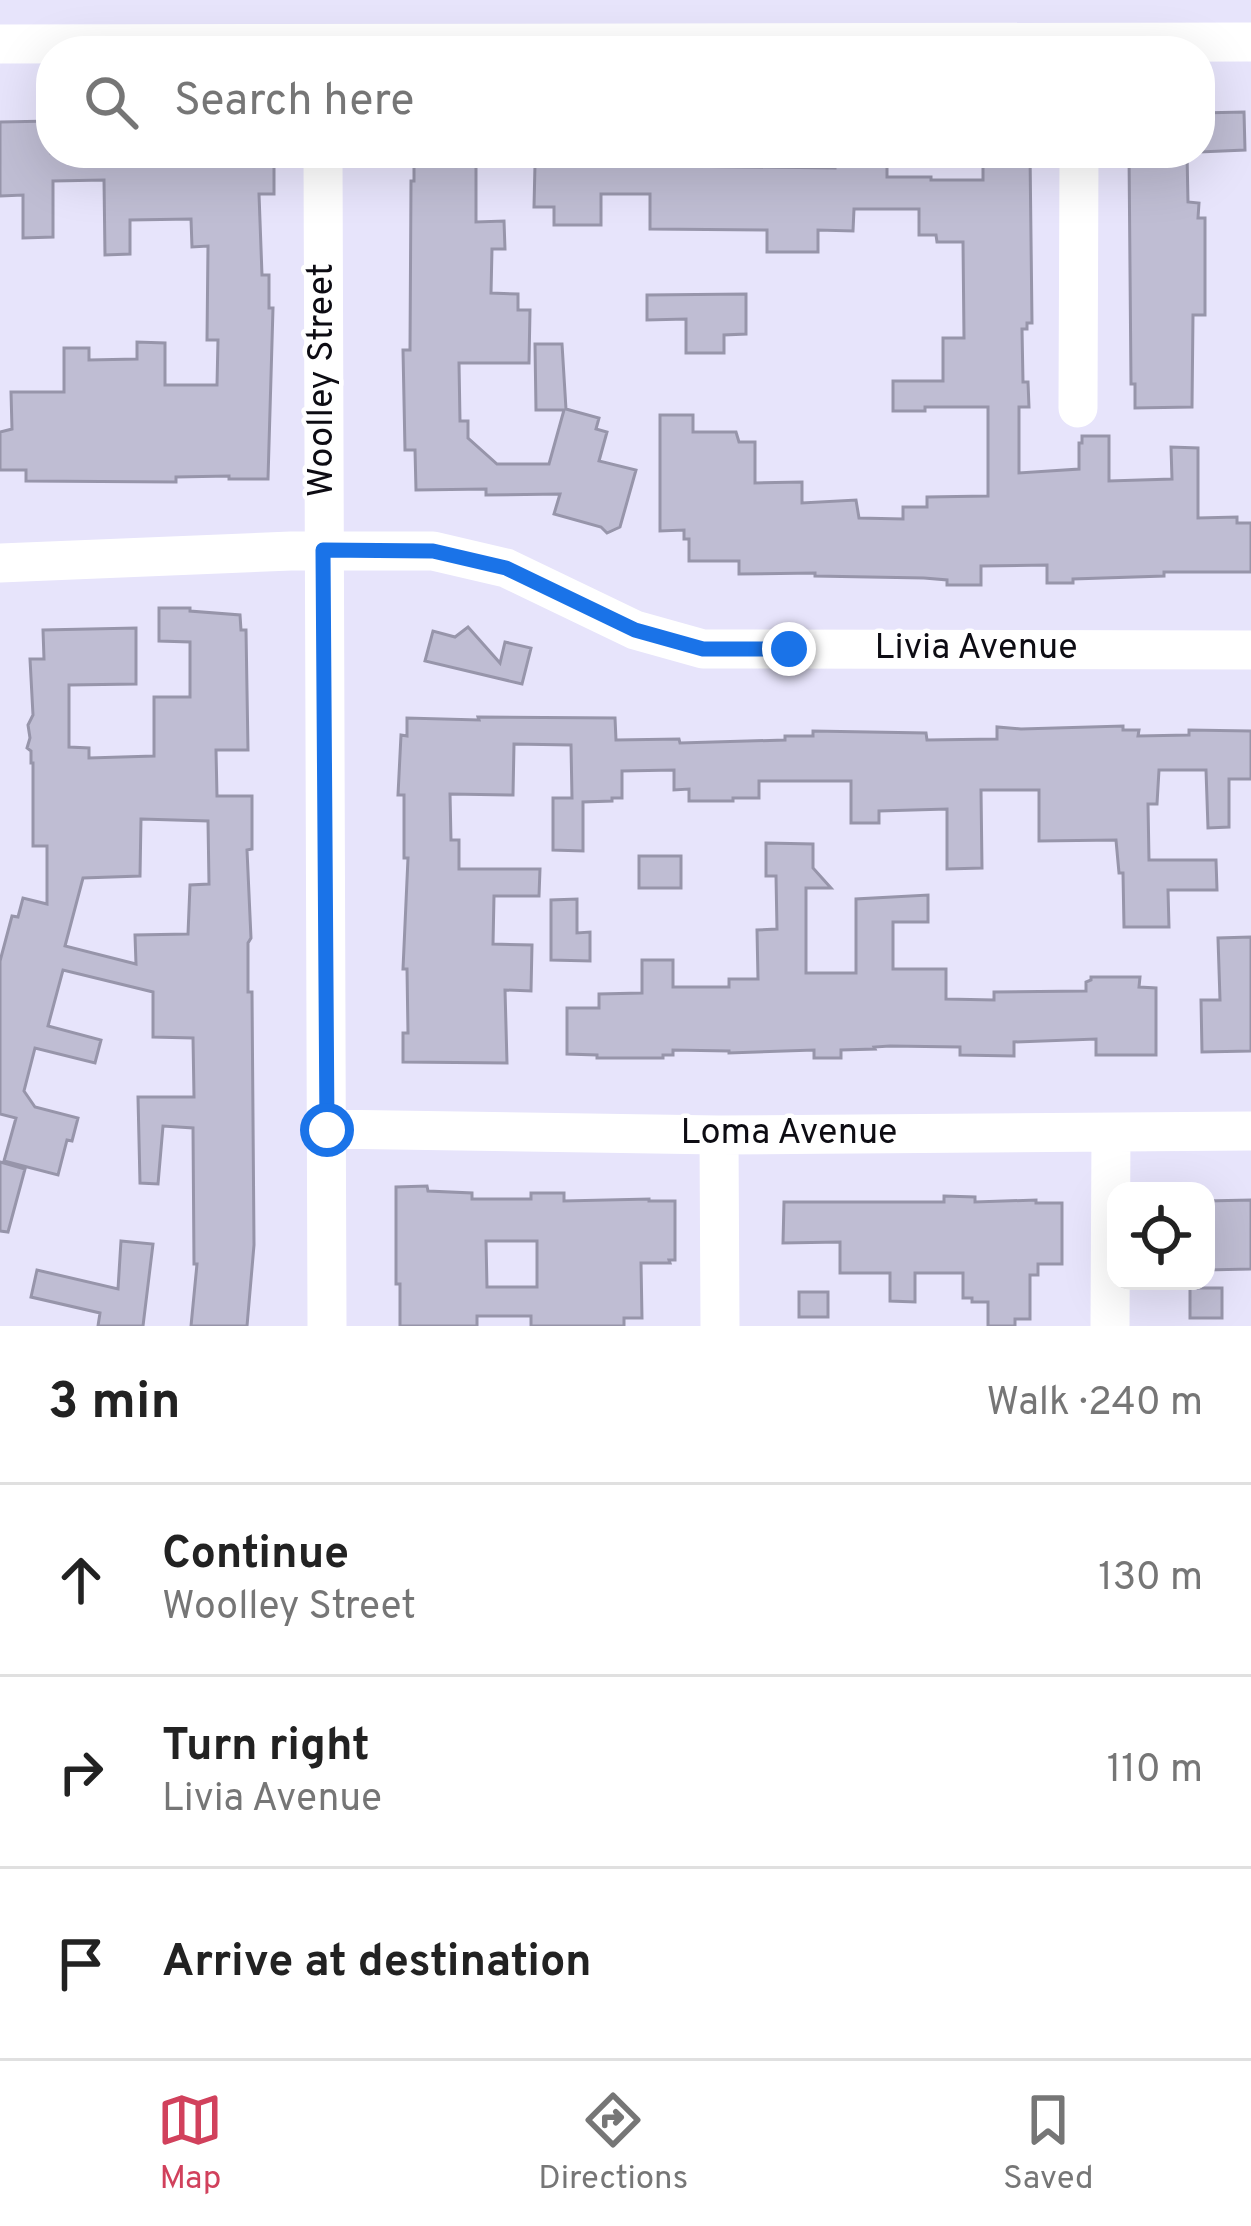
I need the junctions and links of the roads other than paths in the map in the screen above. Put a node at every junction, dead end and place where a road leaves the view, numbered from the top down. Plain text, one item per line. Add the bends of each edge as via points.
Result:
1 (1251, 42) edge
2 (1215, 43) edge
3 (0, 44) edge
4 (36, 44) edge
5 (323, 168) edge
6 (1079, 168) edge
7 (1078, 407) dead end
8 (323, 550) junction
9 (0, 563) edge
10 (1251, 650) edge
11 (327, 1130) junction
12 (1251, 1131) edge
13 (1111, 1132) junction
14 (719, 1135) junction
15 (327, 1326) edge
16 (720, 1326) edge
17 (1110, 1326) edge

1 - 2 street
3 - 4 street
5 - 8 street, Woolley Street
6 - 7 street
8 - 9 street, Livia Avenue
8 - 10 street, Livia Avenue via 433,551 506,568 635,630 703,649
8 - 11 street, Woolley Street
11 - 14 street, Loma Avenue
11 - 15 street, Woolley Street
12 - 13 street, Loma Avenue
13 - 14 street, Loma Avenue
13 - 17 street
14 - 16 street

